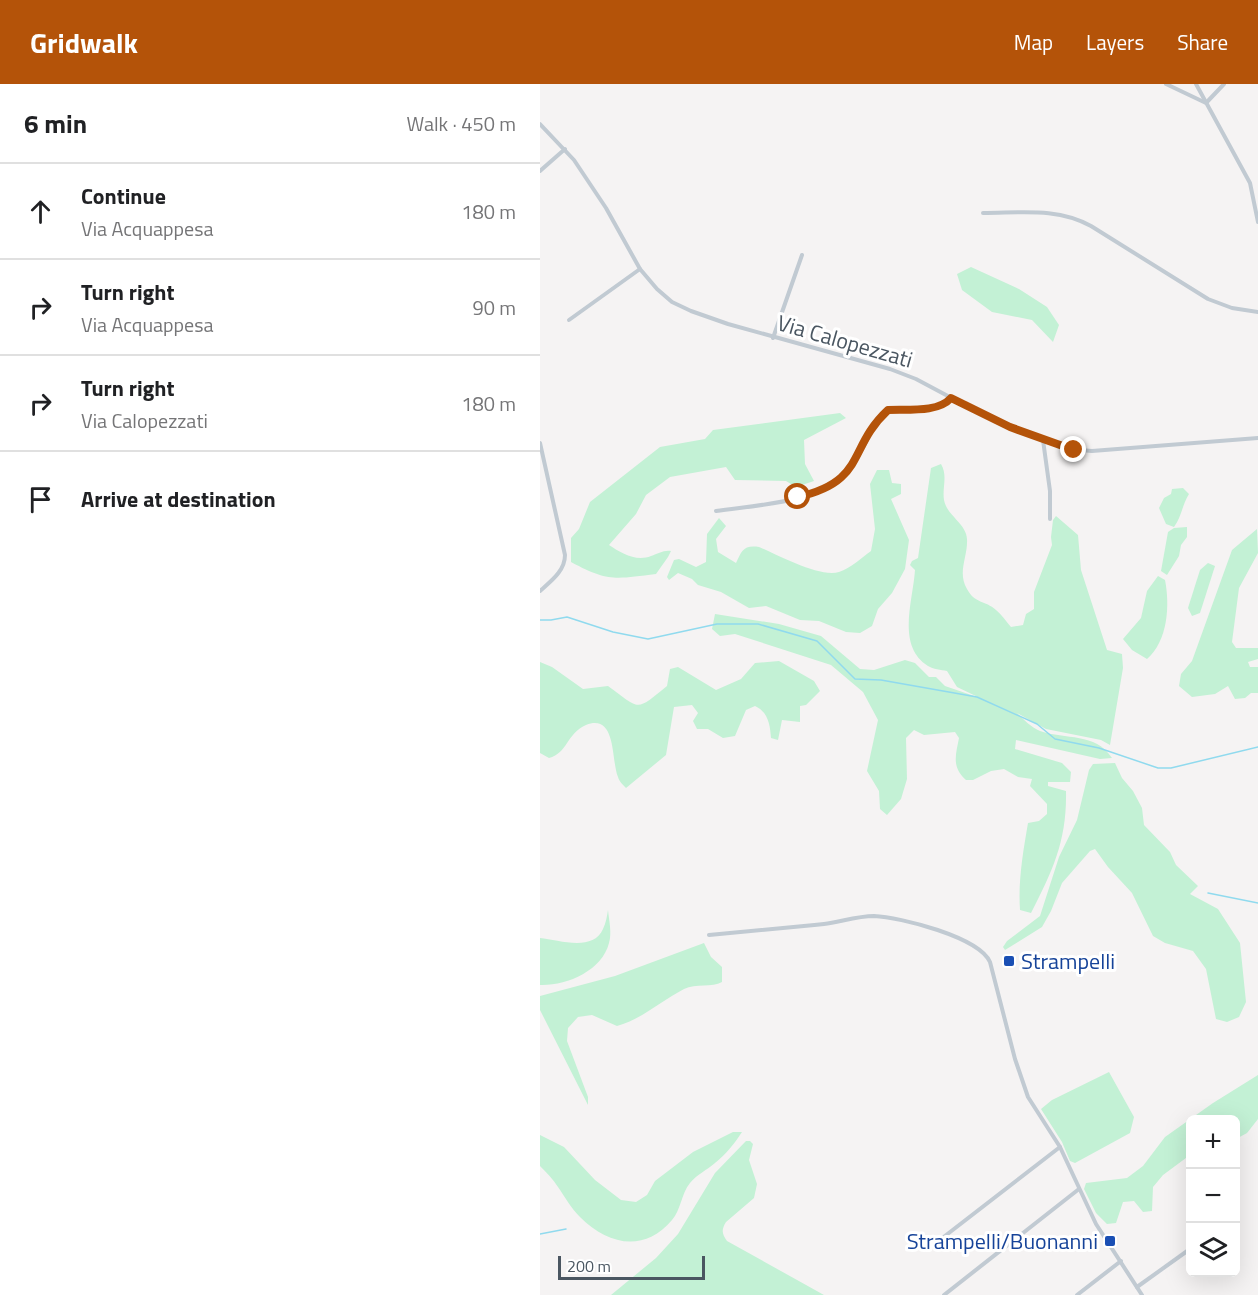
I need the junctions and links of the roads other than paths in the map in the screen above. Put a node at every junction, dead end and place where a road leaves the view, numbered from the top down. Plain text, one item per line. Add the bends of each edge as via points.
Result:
1 (1166, 84) edge
2 (1196, 84) edge
3 (1224, 84) edge
4 (1206, 103) junction
5 (540, 124) edge
6 (565, 148) junction
7 (540, 171) edge
8 (983, 213) dead end
9 (1258, 222) edge
10 (802, 255) dead end
11 (640, 269) junction
12 (1258, 312) edge
13 (569, 320) dead end
14 (773, 338) junction
15 (951, 398) junction
16 (1258, 438) edge
17 (1043, 440) junction
18 (540, 443) edge
19 (716, 511) dead end
20 (1050, 519) dead end
21 (540, 591) edge
22 (710, 935) dead end
23 (1060, 1147) junction
24 (1079, 1189) junction
25 (932, 1246) dead end
26 (1186, 1253) edge
27 (1121, 1261) junction
28 (1137, 1287) junction
29 (944, 1295) edge
30 (1077, 1295) edge
31 (1142, 1295) edge

1 - 4 street
2 - 4 street
3 - 4 street
4 - 9 street via 1250,183
5 - 6 street, Via Calopezzati
6 - 7 street
6 - 11 street, Via Calopezzati via 606,208
8 - 12 street via 1049,212 1073,217 1202,296 1232,308
10 - 14 street
11 - 13 street
11 - 14 street, Via Calopezzati via 676,304
14 - 15 street, Via Calopezzati via 885,367
15 - 17 street, Via Calopezzati
15 - 19 street via 937,406 888,410 874,424 849,471 829,487 798,497
16 - 17 street, Via Calopezzati via 1084,452
17 - 20 street
18 - 21 street via 565,555 561,570
22 - 23 street via 874,916 941,931 976,946 990,962 1026,1091
23 - 24 street
23 - 25 street
24 - 27 street
24 - 29 street
26 - 28 street
27 - 28 street
27 - 30 street
28 - 31 street

